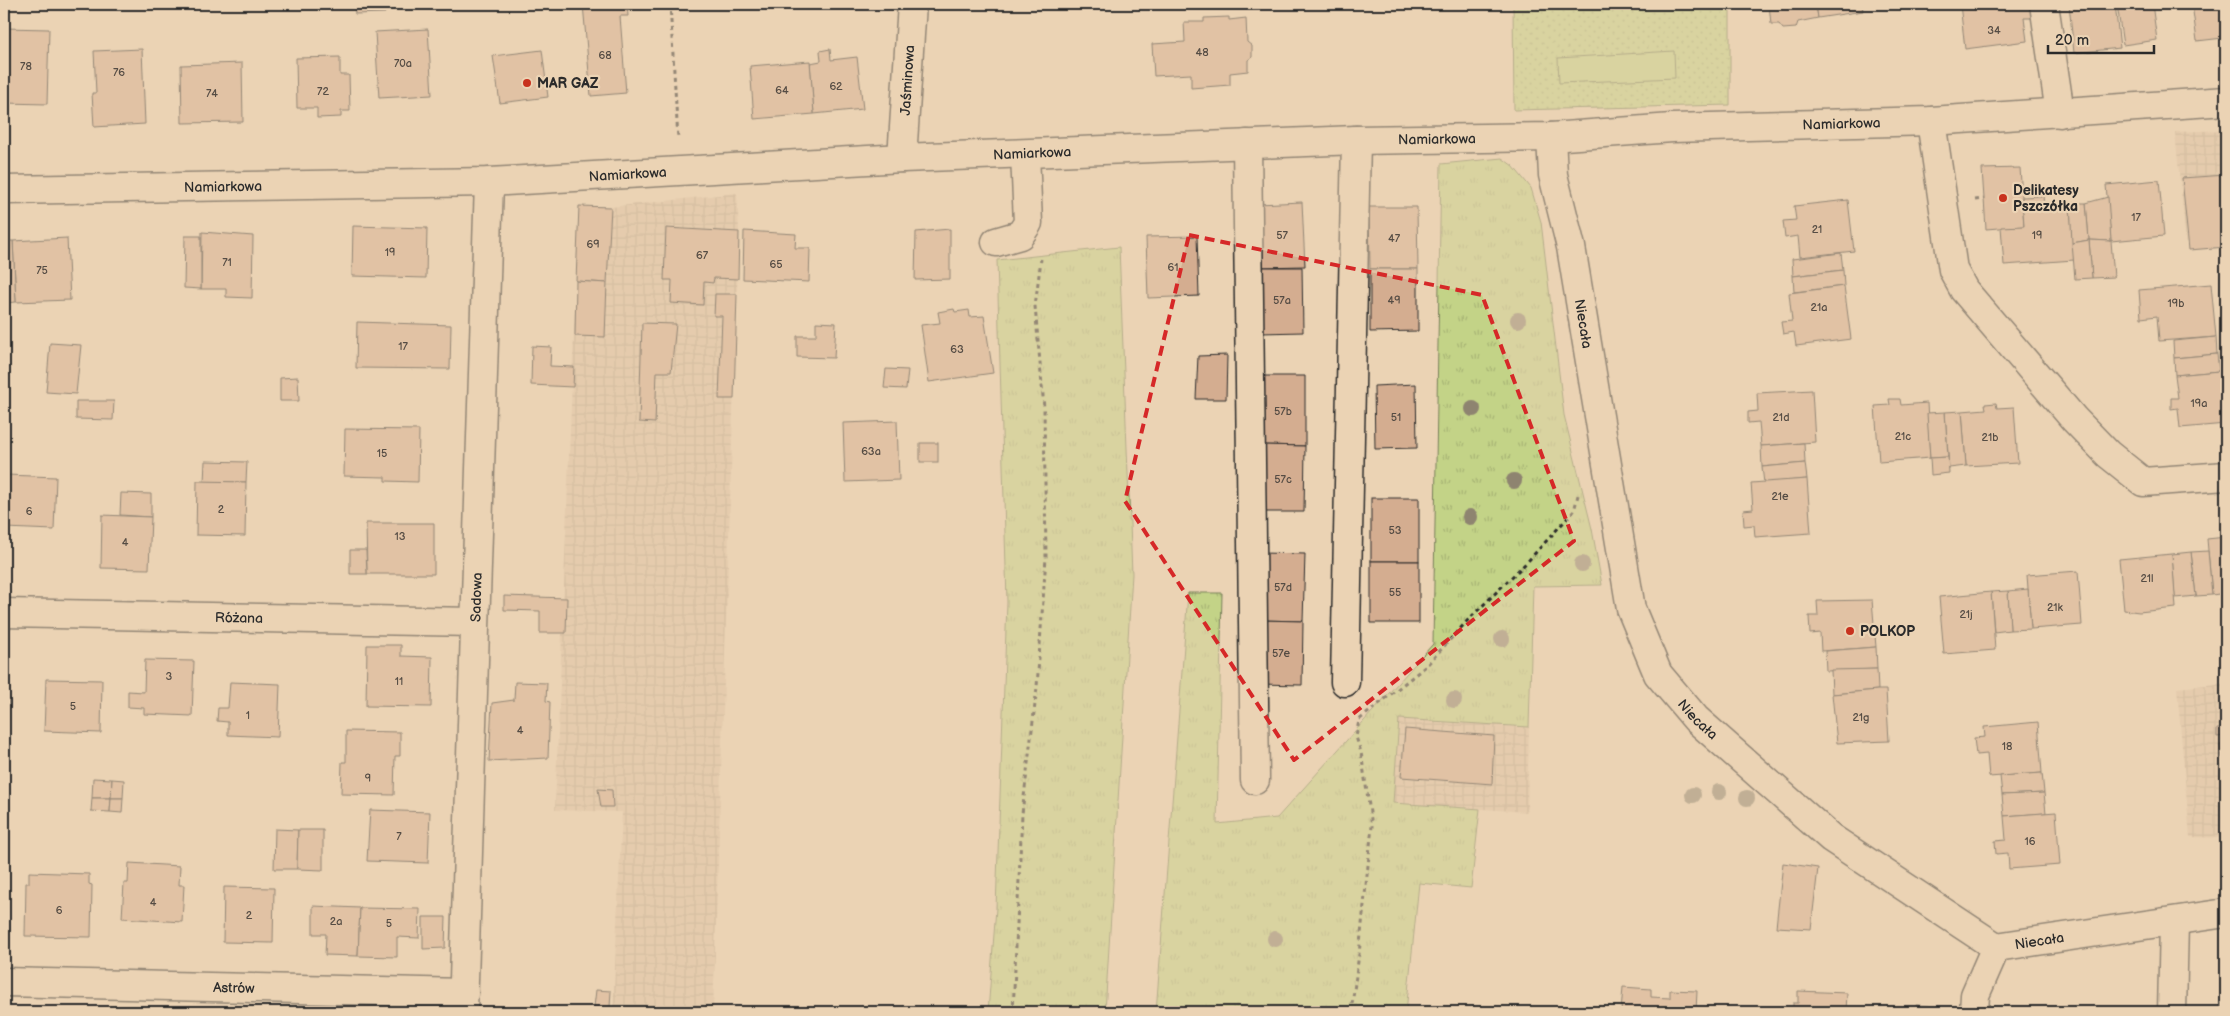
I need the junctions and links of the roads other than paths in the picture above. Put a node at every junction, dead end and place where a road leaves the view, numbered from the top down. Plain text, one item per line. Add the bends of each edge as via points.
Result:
1 (912, 4) edge
2 (2044, 4) edge
3 (2226, 101) edge
4 (2060, 113) junction
5 (1931, 121) junction
6 (1551, 138) junction
7 (1356, 140) junction
8 (1247, 144) junction
9 (1025, 154) junction
10 (902, 158) junction
11 (489, 182) junction
12 (4, 190) edge
13 (996, 242) dead end
14 (2226, 476) edge
15 (4, 613) edge
16 (474, 622) junction
17 (1345, 682) dead end
18 (1255, 780) dead end
19 (2226, 913) edge
20 (2174, 922) junction
21 (1996, 947) junction
22 (4, 982) edge
23 (463, 1002) edge
24 (1974, 1012) edge
25 (2172, 1012) edge

1 - 10 street, Jaśminowa
2 - 4 street
3 - 4 street, Namiarkowa
4 - 5 street, Namiarkowa
5 - 6 street, Namiarkowa via 1672,128
5 - 14 street via 1953,270 1964,290 2074,419 2108,454 2143,482
6 - 7 street, Namiarkowa
6 - 21 street, Niecała via 1552,175 1571,247 1631,609 1658,674 1696,719 1831,838
7 - 8 street, Namiarkowa
7 - 17 street
8 - 9 street, Namiarkowa
8 - 18 street
9 - 10 street, Namiarkowa
9 - 13 street via 1028,223 1020,235
10 - 11 street, Namiarkowa
11 - 12 street, Namiarkowa
11 - 16 street, Sadowa
15 - 16 street, Różana
16 - 23 street, Sadowa
19 - 20 street, Niecała
20 - 21 street, Niecała
20 - 25 street
21 - 24 street via 1975,995
22 - 23 street, Astrów

